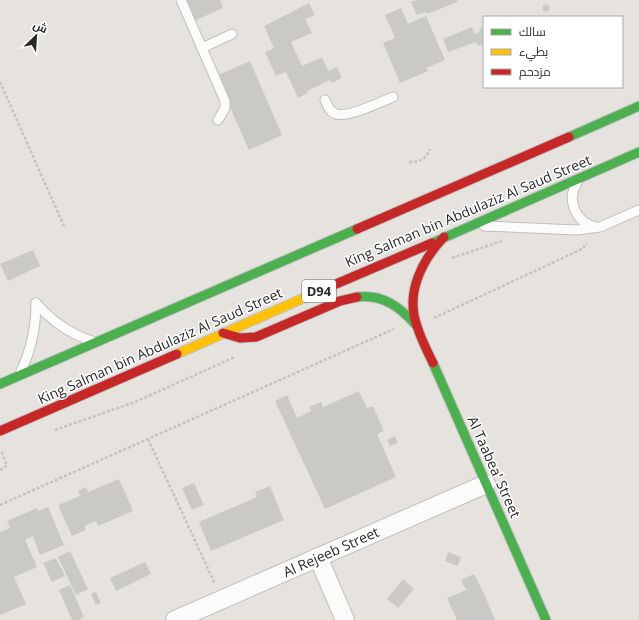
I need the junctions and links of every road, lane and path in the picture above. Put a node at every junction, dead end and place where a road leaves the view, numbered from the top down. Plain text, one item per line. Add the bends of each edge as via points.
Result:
1 (181, 0) edge
2 (232, 34) dead end
3 (202, 48) junction
4 (0, 82) edge
5 (393, 97) dead end
6 (325, 100) dead end
7 (639, 106) edge
8 (218, 120) dead end
9 (430, 149) dead end
10 (639, 152) edge
11 (409, 162) dead end
12 (581, 178) junction
13 (639, 210) edge
14 (64, 226) dead end
15 (470, 226) junction
16 (600, 227) junction
17 (444, 237) junction
18 (431, 320) dead end
19 (416, 325) junction
20 (395, 328) dead end
21 (223, 333) junction
22 (95, 342) junction
23 (19, 375) junction
24 (0, 384) edge
25 (0, 431) edge
26 (148, 440) junction
27 (486, 484) junction
28 (0, 505) edge
29 (318, 557) junction
30 (222, 600) junction
31 (175, 620) edge
32 (345, 620) edge
33 (546, 620) edge

1 - 3 lane
2 - 3 lane
3 - 8 lane via 225,101 225,108
4 - 14 path
5 - 6 lane via 348,114 338,114 329,110
7 - 22 main road, King Salman bin Abdulaziz Al Saud Street
9 - 11 path via 422,160
10 - 12 main road, King Salman bin Abdulaziz Al Saud Street / D94
12 - 15 main road, King Salman bin Abdulaziz Al Saud Street / D94
12 - 16 lane via 574,188 572,200 576,212 586,223
13 - 16 lane
15 - 16 lane via 558,230
15 - 17 main road, King Salman bin Abdulaziz Al Saud Street / D94
16 - 18 path via 582,249
17 - 19 main road, Al Taabea' Street via 426,257 417,276 413,298
17 - 21 main road, King Salman bin Abdulaziz Al Saud Street / D94
19 - 21 main road, Al Taabea' Street via 396,305 382,299 361,297 340,301 256,337 234,338
19 - 27 main road, Al Taabea' Street
20 - 26 path
21 - 25 main road, King Salman bin Abdulaziz Al Saud Street / D94
22 - 23 main road, King Salman bin Abdulaziz Al Saud Street
22 - 23 lane via 62,327 36,303 33,340
23 - 24 main road, King Salman bin Abdulaziz Al Saud Street
26 - 28 path
26 - 30 path
27 - 29 street, Al Rejeeb Street
27 - 33 main road, Al Taabea' Street
29 - 30 street, Al Rejeeb Street
29 - 32 street
30 - 31 street, Al Rejeeb Street

